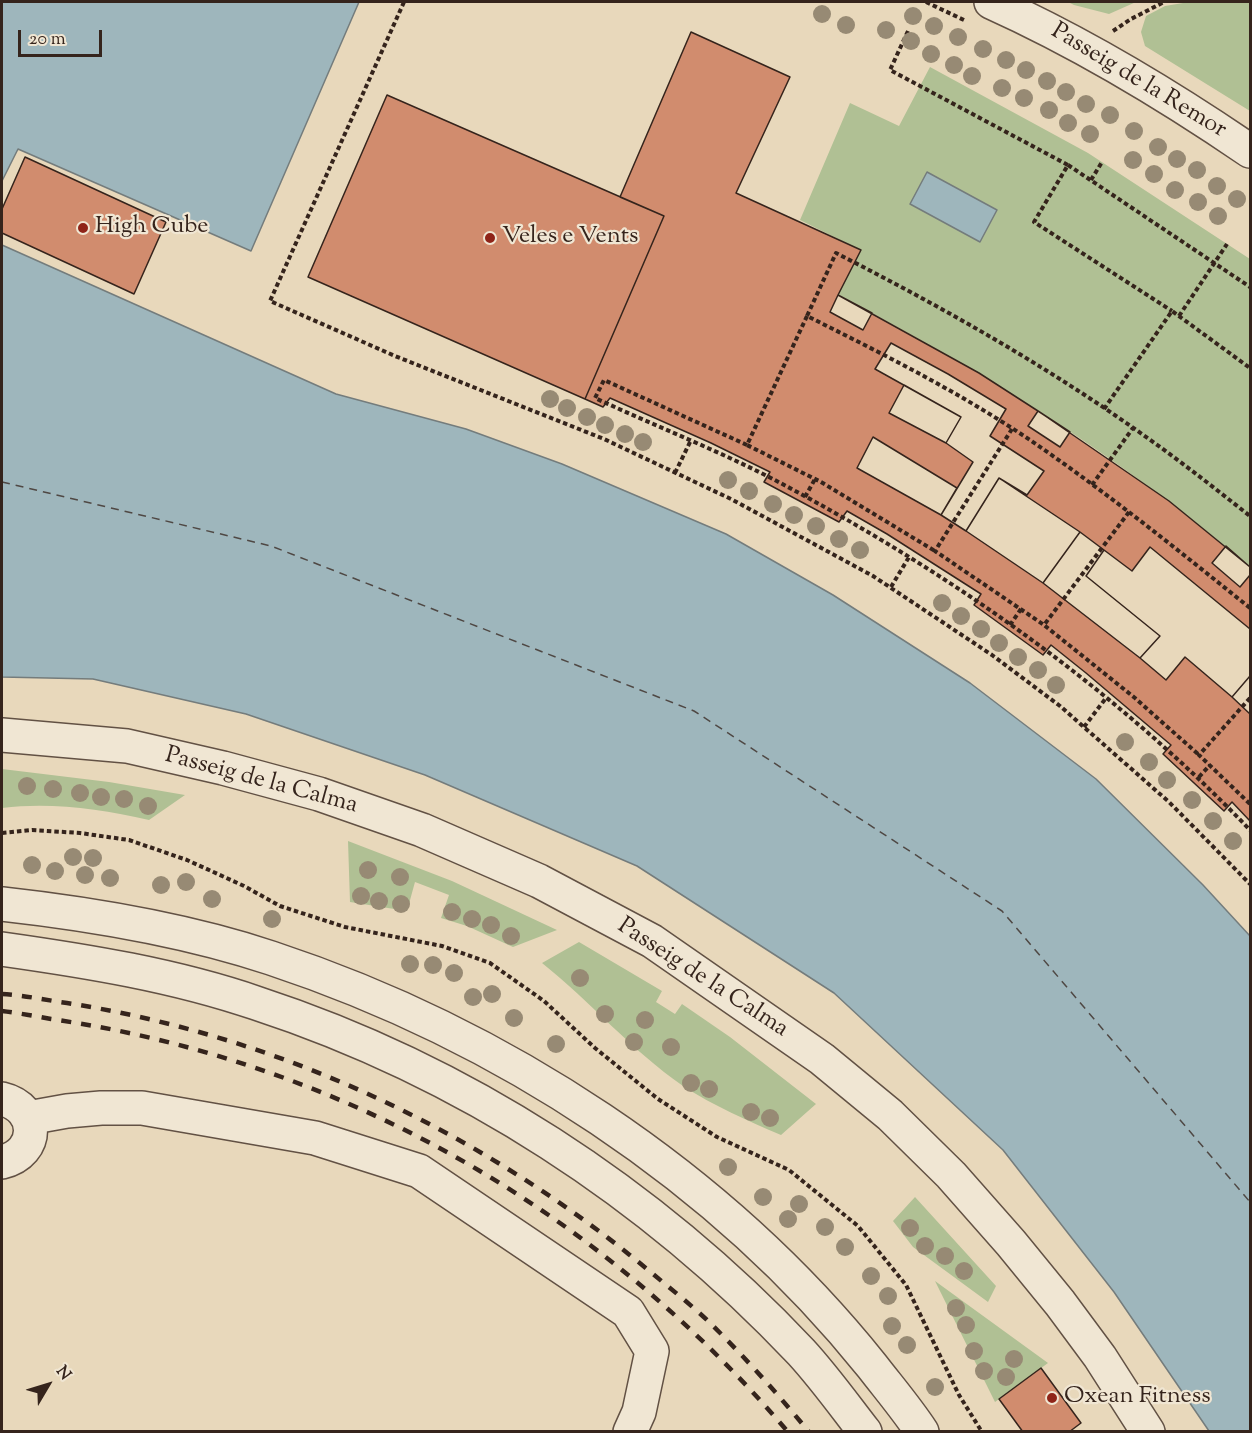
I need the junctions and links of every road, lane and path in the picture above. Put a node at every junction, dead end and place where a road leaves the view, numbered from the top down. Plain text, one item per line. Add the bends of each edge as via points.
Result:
1 (404, 2) edge
2 (991, 2) edge
3 (1164, 2) edge
4 (908, 32) dead end
5 (1112, 33) dead end
6 (1251, 151) edge
7 (1102, 162) dead end
8 (1068, 165) junction
9 (1091, 180) junction
10 (1227, 244) dead end
11 (1216, 261) junction
12 (1251, 287) edge
13 (1172, 311) junction
14 (807, 316) junction
15 (1179, 316) junction
16 (1251, 368) edge
17 (1104, 408) junction
18 (1132, 428) junction
19 (1012, 429) junction
20 (691, 440) junction
21 (747, 445) junction
22 (675, 473) junction
23 (814, 479) junction
24 (1092, 485) junction
25 (806, 497) junction
26 (1130, 512) junction
27 (1251, 516) edge
28 (935, 551) junction
29 (909, 557) junction
30 (891, 587) junction
31 (1250, 608) edge
32 (1021, 609) junction
33 (1010, 625) junction
34 (1044, 625) junction
35 (1106, 698) junction
36 (1251, 698) edge
37 (1084, 727) junction
38 (2, 735) edge
39 (1199, 755) junction
40 (1210, 765) junction
41 (1199, 777) junction
42 (1251, 804) edge
43 (1251, 830) edge
44 (1251, 884) edge
45 (2, 904) edge
46 (2, 949) edge
47 (2, 1099) edge
48 (28, 1118) junction
49 (2, 1162) edge
50 (630, 1431) edge
51 (865, 1431) edge
52 (922, 1431) edge
53 (1148, 1431) edge

1 - 22 path via 270,301 603,439
2 - 6 street, Passeig de la Remor via 1056,33 1194,112
3 - 5 path via 1131,18
4 - 8 path via 890,70
7 - 9 path
8 - 9 path
8 - 13 path via 1034,222
9 - 11 path
10 - 11 path
11 - 12 path
11 - 15 path
13 - 15 path
13 - 17 path
14 - 17 path via 837,253 981,331
14 - 19 path via 909,367
14 - 21 path
15 - 16 path
17 - 18 path
18 - 24 path
18 - 27 path
19 - 24 path
19 - 28 path
20 - 21 path via 595,398 604,381
20 - 22 path
20 - 25 path
21 - 23 path
22 - 30 path via 788,529
23 - 25 path
23 - 28 path
24 - 26 path
25 - 29 path
26 - 31 path
26 - 34 path
28 - 32 path
29 - 30 path
29 - 33 path
30 - 37 path via 992,655
32 - 33 path
32 - 34 path
33 - 35 path
34 - 39 path
35 - 37 path
35 - 41 path
36 - 39 path
37 - 44 path via 1169,802
38 - 53 street, Passeig de la Calma via 127,746 319,794 422,830 539,881 652,941 822,1059 898,1123 951,1175 1032,1269 1100,1358
39 - 40 path
40 - 41 path
40 - 42 path
41 - 43 path
45 - 52 street via 170,930 270,957 374,996 468,1039 550,1086 662,1163 755,1241 837,1323
46 - 51 street via 162,977 256,1002 354,1039 445,1081 527,1128 632,1199 724,1276 802,1354
47 - 48 street via 13,1102
48 - 49 street via 29,1140 21,1154
48 - 50 street via 101,1108 142,1108 315,1138 419,1171 628,1312 652,1351 639,1412

